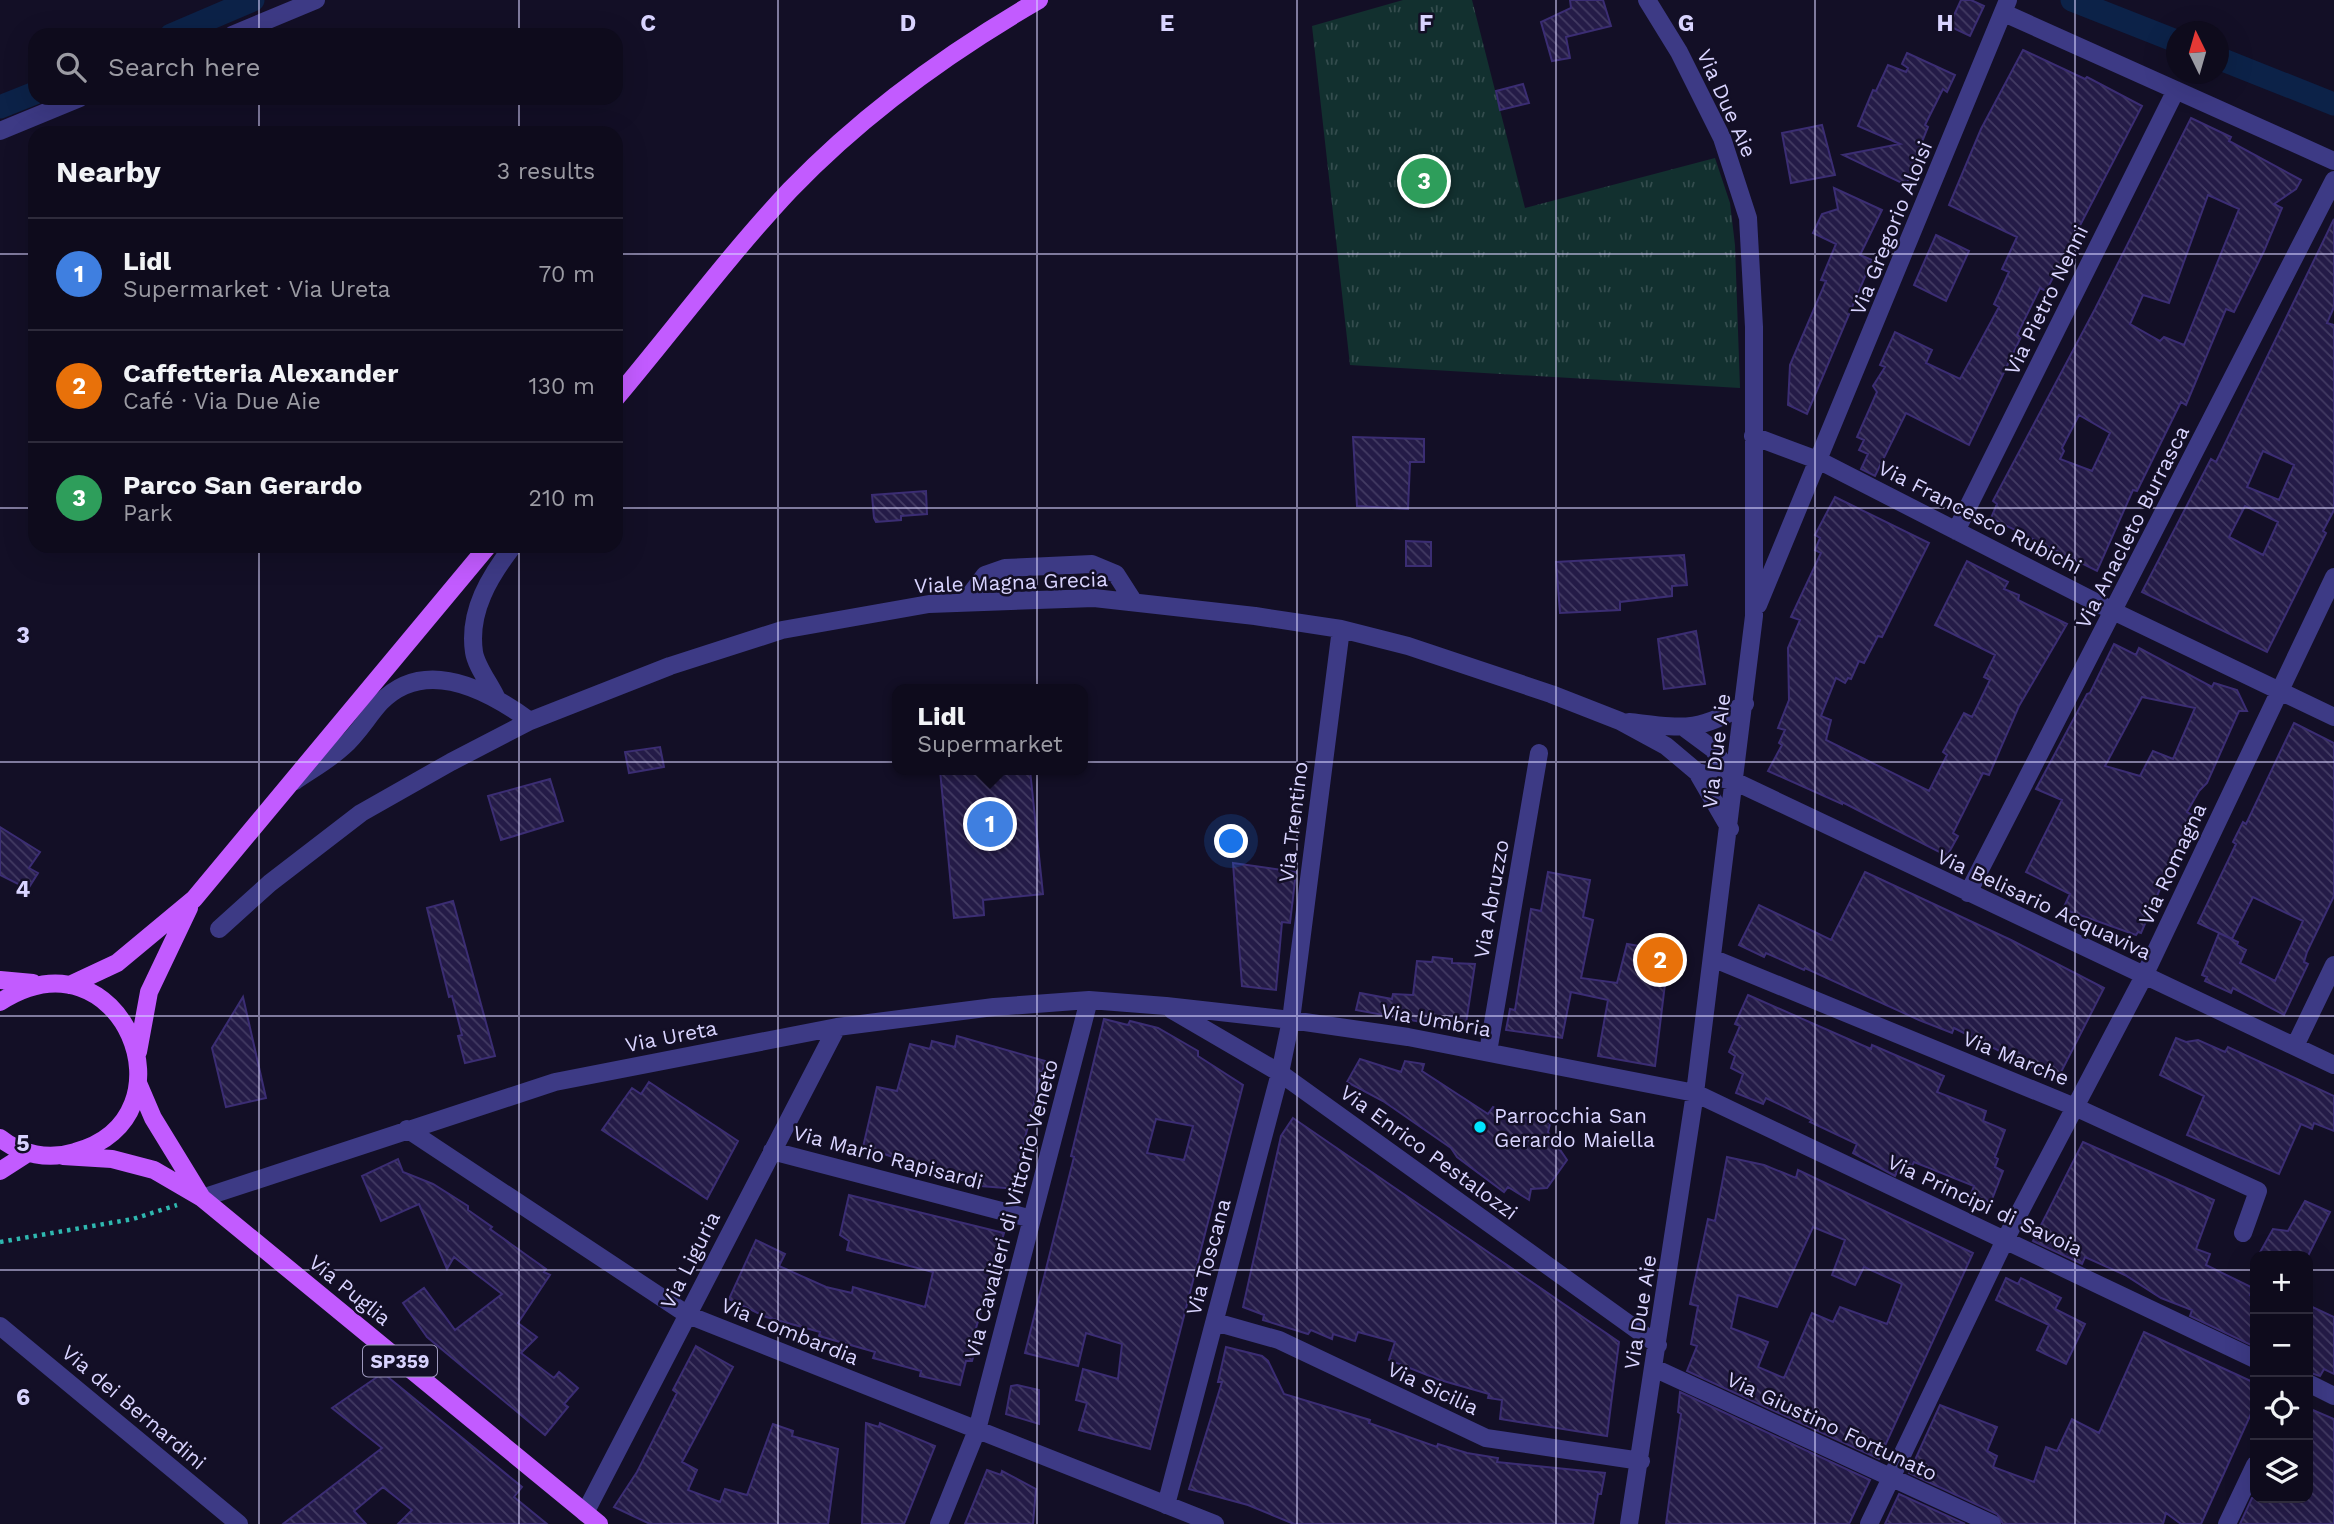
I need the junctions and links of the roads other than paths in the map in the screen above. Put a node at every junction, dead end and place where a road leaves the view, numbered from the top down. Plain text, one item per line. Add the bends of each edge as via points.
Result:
1 (316, 0) edge
2 (1039, 0) edge
3 (1647, 0) edge
4 (2006, 6) edge
5 (249, 28) edge
6 (2176, 90) junction
7 (63, 105) edge
8 (0, 131) edge
9 (2334, 161) edge
10 (2334, 180) edge
11 (623, 390) edge
12 (1754, 436) junction
13 (1820, 461) junction
14 (1956, 531) junction
15 (482, 553) edge
16 (508, 553) edge
17 (2334, 578) edge
18 (1134, 602) junction
19 (964, 603) junction
20 (2115, 612) junction
21 (1754, 616) junction
22 (1340, 629) junction
23 (2280, 691) junction
24 (496, 697) junction
25 (1745, 704) junction
26 (2334, 717) edge
27 (530, 721) junction
28 (1620, 721) junction
29 (1686, 729) junction
30 (1539, 753) dead end
31 (1697, 772) junction
32 (1736, 782) junction
33 (290, 785) junction
34 (1730, 829) junction
35 (1968, 893) junction
36 (194, 899) junction
37 (219, 929) dead end
38 (1712, 958) junction
39 (2334, 965) edge
40 (2144, 976) junction
41 (0, 980) edge
42 (43, 984) junction
43 (70, 985) junction
44 (1089, 1000) junction
45 (0, 1002) edge
46 (1166, 1006) junction
47 (1291, 1020) junction
48 (837, 1027) junction
49 (2295, 1046) junction
50 (1488, 1052) junction
51 (138, 1053) junction
52 (2334, 1065) edge
53 (1280, 1073) junction
54 (138, 1083) junction
55 (1695, 1093) junction
56 (2075, 1107) junction
57 (407, 1129) junction
58 (0, 1138) edge
59 (772, 1151) junction
60 (28, 1153) junction
61 (62, 1156) junction
62 (0, 1171) edge
63 (202, 1198) junction
64 (1032, 1219) junction
65 (2243, 1233) dead end
66 (2005, 1240) junction
67 (688, 1315) junction
68 (1215, 1322) junction
69 (0, 1326) edge
70 (1658, 1345) junction
71 (2250, 1357) edge
72 (1654, 1368) junction
73 (2313, 1386) edge
74 (2334, 1396) edge
75 (977, 1430) junction
76 (1641, 1461) junction
77 (2250, 1476) edge
78 (1891, 1478) junction
79 (1166, 1504) junction
80 (592, 1519) edge
81 (1188, 1519) edge
82 (239, 1524) edge
83 (939, 1524) edge
84 (1215, 1524) edge
85 (1629, 1524) edge
86 (1869, 1524) edge
87 (1992, 1524) edge
88 (2227, 1524) edge

1 - 5 street
2 - 11 main road via 964,44 875,112 800,181
3 - 12 street, Via Due Aie via 1722,138 1748,218
4 - 6 street
4 - 13 street, Via Gregorio Aloisi
6 - 9 street
6 - 14 street, Via Pietro Nenni
7 - 8 street
10 - 20 street, Via Anacleto Burrasca
12 - 13 street, Via Francesco Rubichi
12 - 21 street, Via Due Aie
13 - 14 street, Via Francesco Rubichi
13 - 21 street, Via Gregorio Aloisi
14 - 20 street, Via Francesco Rubichi
15 - 33 main road
16 - 24 street via 488,578 477,610 474,653
17 - 23 street, Via Romagna
18 - 19 street, Viale Magna Grecia via 1094,598
18 - 19 street via 1116,574 1092,564 1005,568 985,575
18 - 22 street, Viale Magna Grecia
19 - 27 street, Viale Magna Grecia via 929,604 782,630 670,666
20 - 23 street, Via Francesco Rubichi
20 - 35 street, Via Anacleto Burrasca
21 - 25 street, Via Due Aie
22 - 28 street, Viale Magna Grecia via 1479,668
22 - 47 street, Via Trentino
23 - 26 street, Via Francesco Rubichi
23 - 40 street, Via Romagna
24 - 27 street
24 - 33 street via 455,681 414,682 383,700 344,747
25 - 29 street, Viale Magna Grecia via 1715,722
25 - 32 street, Via Due Aie
27 - 37 street, Viale Magna Grecia via 361,813
28 - 29 street, Viale Magna Grecia
28 - 31 street, Viale Magna Grecia via 1666,746
29 - 32 street via 1713,749
30 - 50 street, Via Abruzzo
31 - 32 street, Viale Magna Grecia
31 - 34 street, Viale Magna Grecia
32 - 34 street, Via Due Aie
32 - 35 street, Via Belisario Acquaviva
33 - 36 main road
34 - 38 street, Via Due Aie
35 - 40 street, Via Belisario Acquaviva
36 - 43 main road via 117,963
36 - 51 main road via 149,992
38 - 55 street, Via Due Aie
38 - 56 street, Via Marche
39 - 49 street
40 - 49 street, Via Belisario Acquaviva
40 - 56 street, Via Romagna
41 - 42 main road, SP359
42 - 43 main road, SP359
42 - 45 main road, SP359 via 17,991
43 - 51 main road, SP359 via 94,994 114,1009
44 - 46 street, Via Ureta
44 - 48 street, Via Ureta
44 - 64 street, Via Cavalieri di Vittorio Veneto
46 - 47 street, Via Umbria
46 - 53 street, Via Enrico Pestalozzi
47 - 50 street, Via Umbria
47 - 53 street, Via Toscana
48 - 57 street, Via Ureta via 555,1082
48 - 59 street, Via Liguria
49 - 52 street, Via Belisario Acquaviva
50 - 55 street, Via Umbria
51 - 54 main road, SP359
53 - 68 street, Via Toscana
53 - 70 street, Via Enrico Pestalozzi
54 - 61 main road, SP359 via 130,1110 113,1132 90,1148
54 - 63 main road, Via Puglia / SP359 via 153,1118
55 - 66 street, Via Principi di Savoia
55 - 70 street, Via Due Aie
56 - 65 street, Via Marche via 2259,1191
56 - 66 street, Via Romagna
57 - 63 street, Via Ureta
57 - 67 street, Via Lombardia
58 - 60 main road, SP359
59 - 64 street, Via Mario Rapisardi
59 - 67 street, Via Liguria
60 - 61 main road, SP359
60 - 62 main road
61 - 63 main road, Via Puglia / SP359 via 112,1158 154,1170
63 - 80 main road, Via Puglia / SP359
64 - 75 street, Via Cavalieri di Vittorio Veneto
66 - 71 street, Via Principi di Savoia
66 - 78 street, Via Romagna
67 - 75 street, Via Lombardia
67 - 80 street, Via Liguria
68 - 76 street, Via Sicilia via 1279,1340 1486,1438
68 - 79 street, Via Toscana
69 - 82 street, Via dei Bernardini
70 - 72 street, Via Due Aie
72 - 76 street, Via Due Aie
72 - 78 street, Via Giustino Fortunato
73 - 74 street
75 - 79 street, Via Lombardia
75 - 83 street, Via Cavalieri di Vittorio Veneto
76 - 85 street, Via Due Aie
77 - 88 street
78 - 86 street, Via Romagna
78 - 87 street, Via Giustino Fortunato
79 - 81 street, Via Lombardia
81 - 84 street, Via Lombardia

